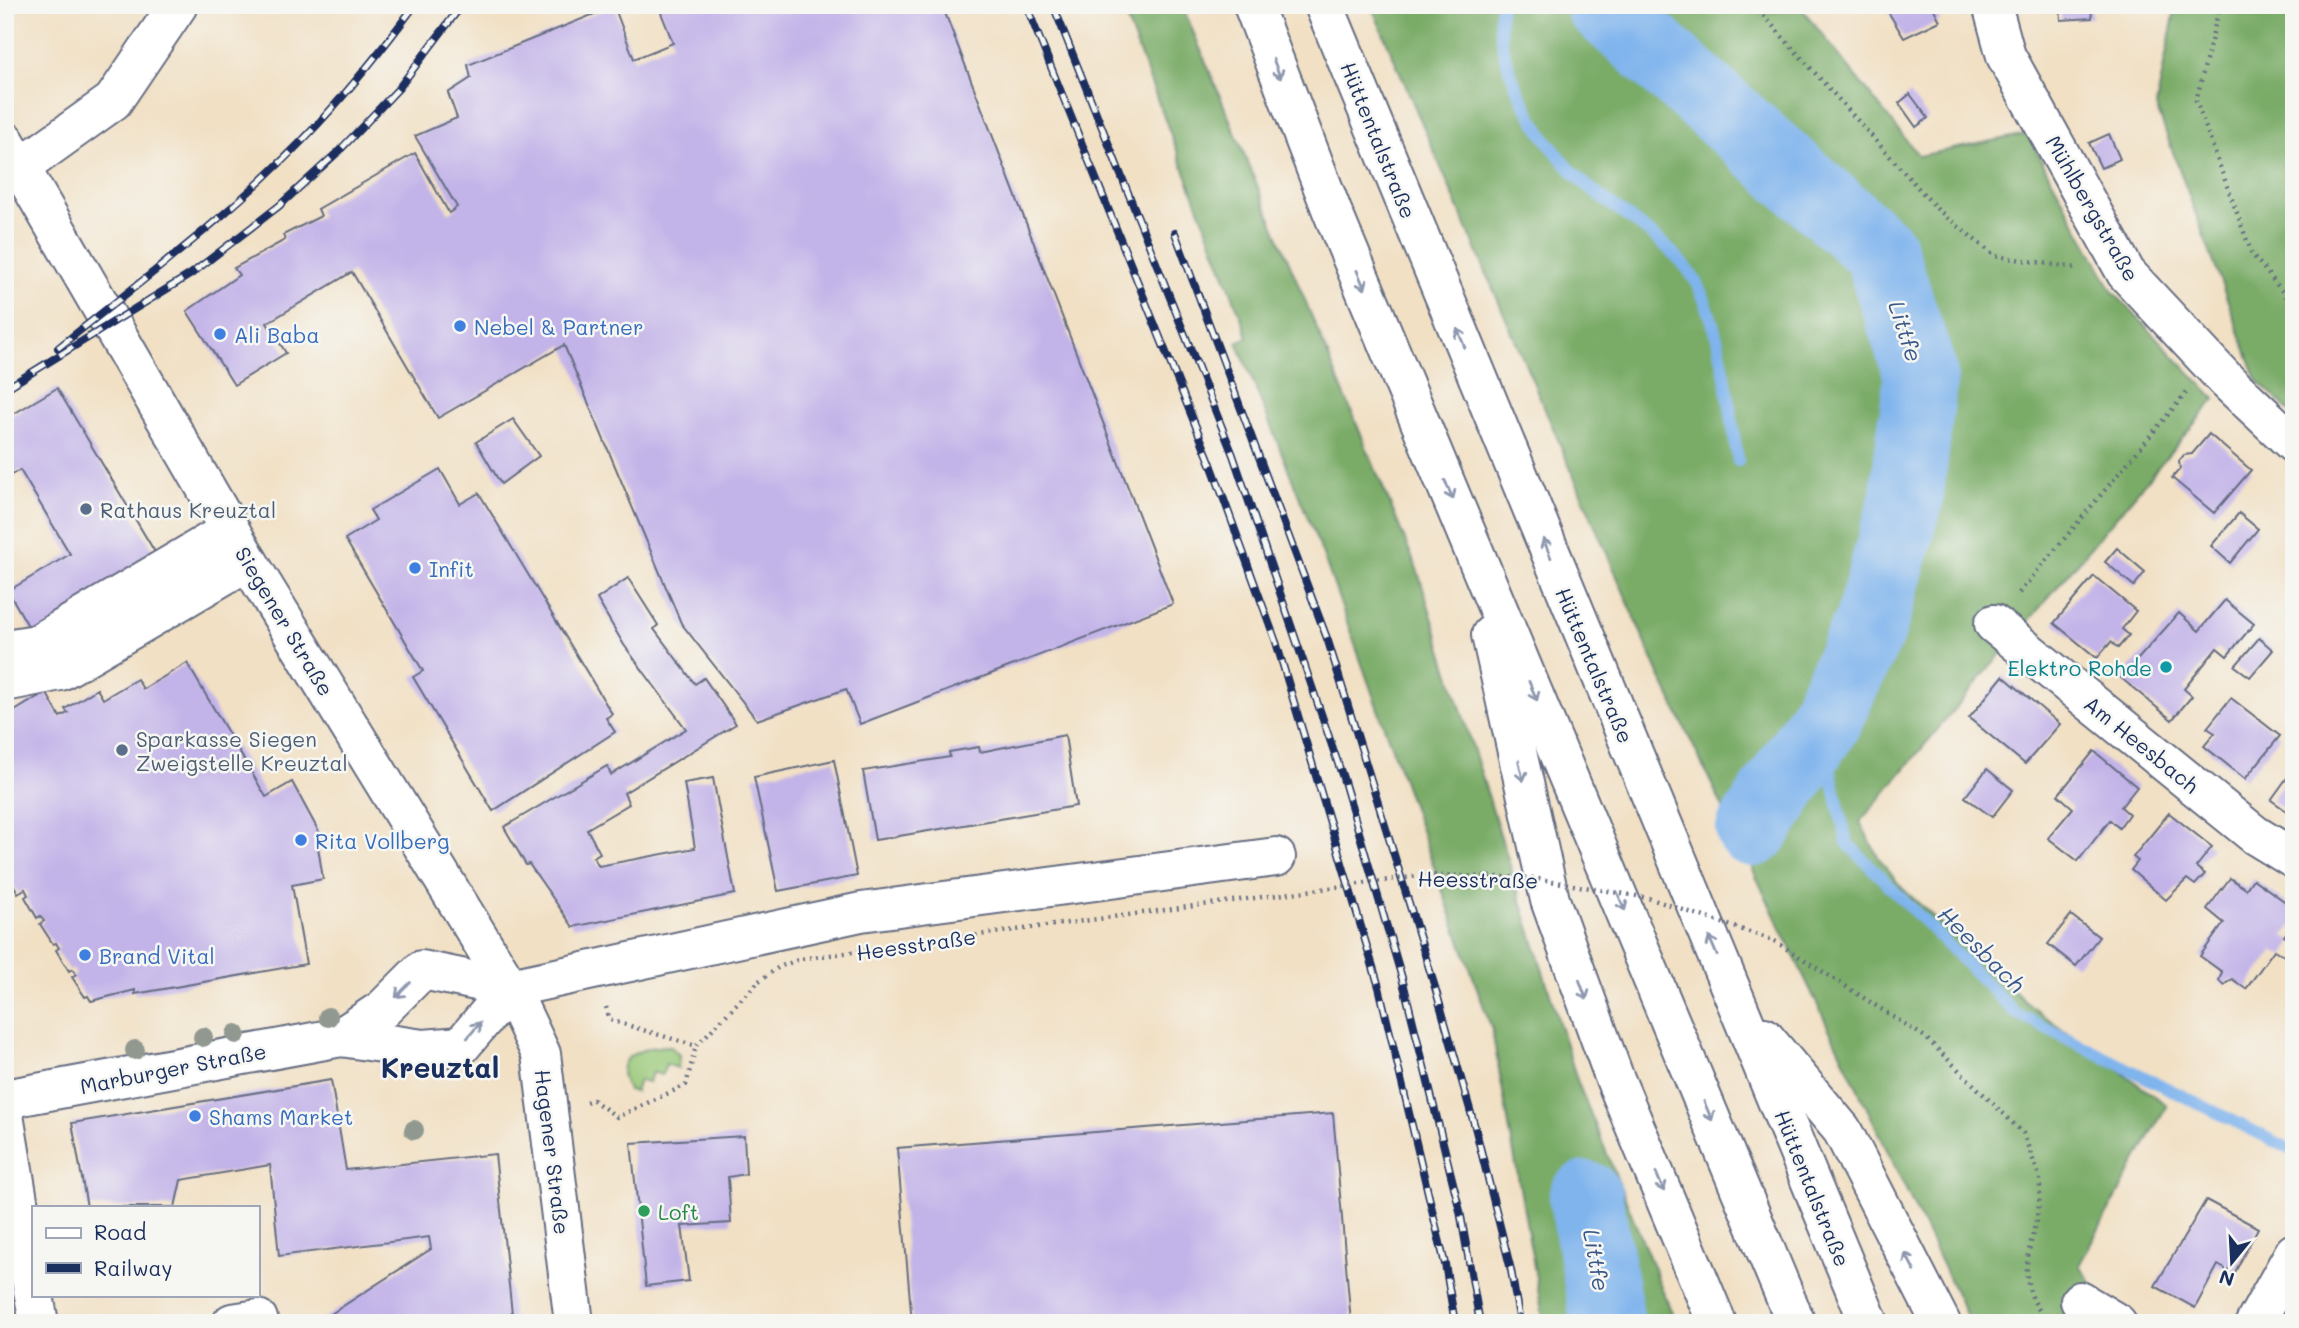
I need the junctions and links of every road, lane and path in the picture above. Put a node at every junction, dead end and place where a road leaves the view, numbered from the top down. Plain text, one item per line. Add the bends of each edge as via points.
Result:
1 (178, 5) edge
2 (1253, 5) edge
3 (1324, 5) edge
4 (1754, 5) edge
5 (1992, 5) edge
6 (2220, 5) edge
7 (13, 154) edge
8 (2126, 273) junction
9 (2294, 306) edge
10 (2210, 364) junction
11 (2294, 444) edge
12 (1469, 537) junction
13 (239, 546) junction
14 (1994, 624) joint
15 (5, 649) edge
16 (5, 682) edge
17 (1276, 857) dead end
18 (2294, 859) edge
19 (594, 971) junction
20 (510, 988) junction
21 (1740, 1009) junction
22 (341, 1037) junction
23 (696, 1046) junction
24 (5, 1099) edge
25 (550, 1114) junction
26 (5, 1121) edge
27 (2294, 1253) edge
28 (32, 1281) edge
29 (34, 1296) edge
30 (2080, 1301) dead end
31 (2042, 1315) dead end
32 (38, 1323) edge
33 (232, 1323) edge
34 (258, 1323) edge
35 (574, 1323) edge
36 (1717, 1323) edge
37 (1796, 1323) edge
38 (1869, 1323) edge
39 (1941, 1323) edge
40 (2117, 1323) edge
41 (2255, 1323) edge

1 - 7 main road via 113,101
2 -> 12 main road via 1332,211
21 -> 3 main road, Hüttentalstraße
4 - 8 path via 1938,210 1996,256
5 - 8 main road, Mühlbergstraße via 2006,55
6 - 9 path via 2196,101 2252,254
7 - 13 main road, Siegener Straße
8 - 10 main road, Mühlbergstraße
10 - 11 main road, Mühlbergstraße
10 - 14 path
12 -> 36 main road via 1550,900 1613,1074
12 -> 37 main road
13 - 15 main road via 37,644
13 - 16 main road via 60,671
13 - 20 main road, Siegener Straße
14 - 18 main road, Am Heesbach via 2255,835
17 - 19 main road, Heesstraße via 861,912
19 - 20 main road, Heesstraße
19 - 23 path via 610,1020
20 -> 22 main road, Marburger Straße via 422,970 383,1009
22 -> 20 main road, Marburger Straße via 423,1049 461,1046
20 - 25 main road, Hagener Straße via 541,1054
21 - 38 main road, Hüttentalstraße
39 -> 21 main road via 1842,1130
22 - 24 main road, Marburger Straße
23 - 25 path, Heesstraße via 686,1085 617,1117 593,1100
23 - 31 path, Heesstraße, bridge via 759,981 800,959 1426,875 1533,878 1648,898 1773,940 1924,1037 2023,1133 2040,1178 2038,1214 2025,1262 2032,1299
25 - 35 main road, Hagener Straße
26 - 28 main road
27 - 41 main road
29 - 32 main road
30 - 40 main road
33 - 34 main road via 258,1319

